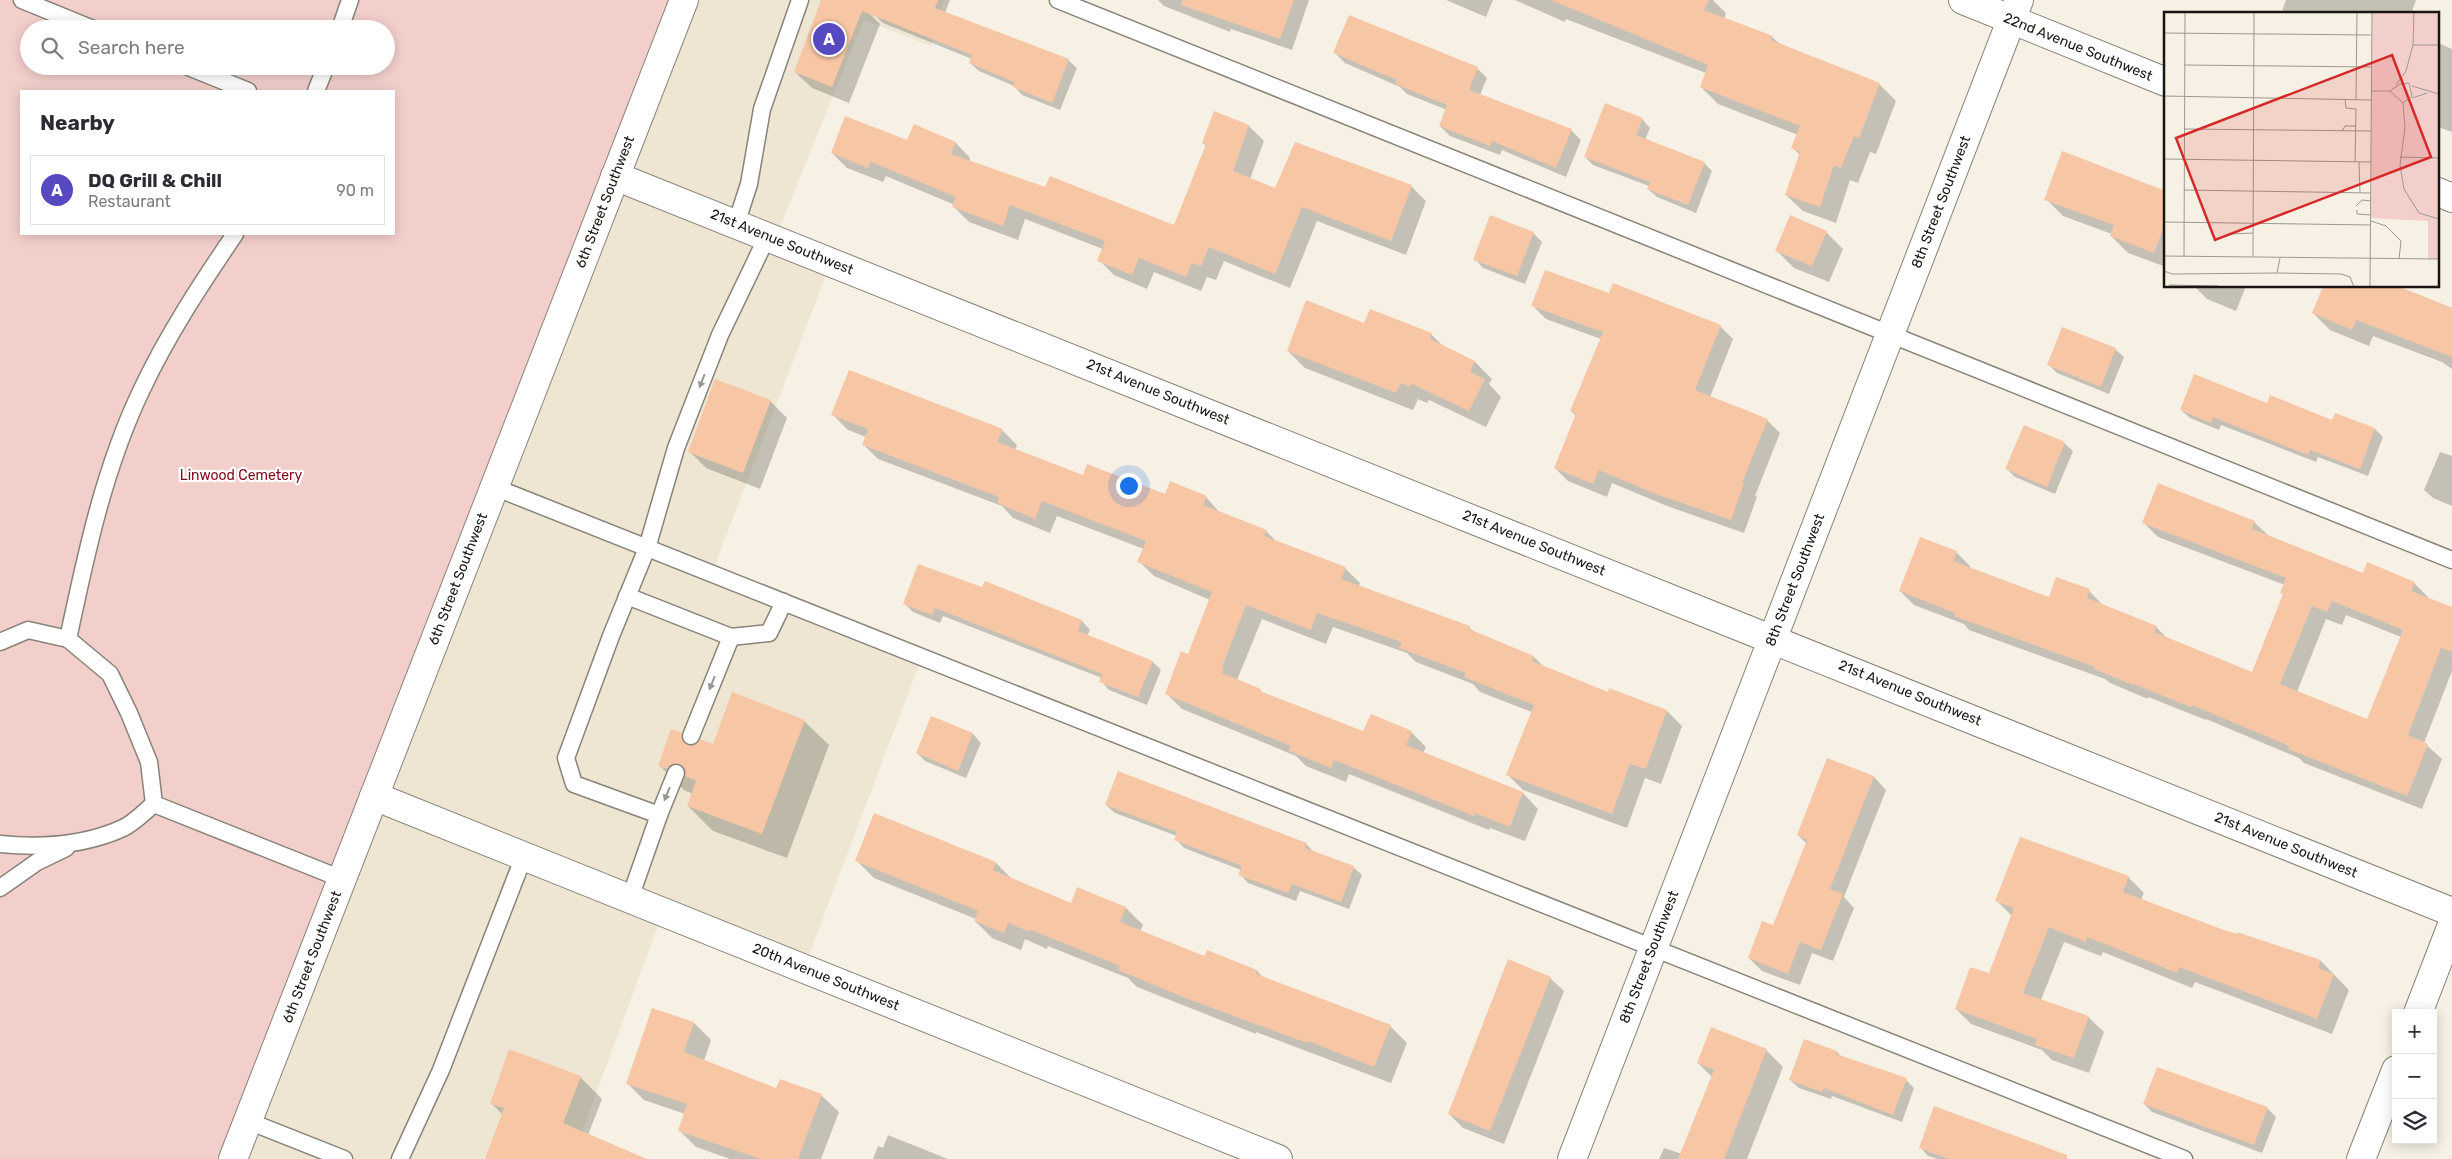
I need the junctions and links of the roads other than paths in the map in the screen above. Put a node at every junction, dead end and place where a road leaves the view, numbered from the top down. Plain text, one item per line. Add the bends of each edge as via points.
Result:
1 (22, 0) edge
2 (350, 0) edge
3 (684, 0) edge
4 (800, 0) edge
5 (1058, 0) edge
6 (1962, 0) edge
7 (2015, 10) edge
8 (71, 20) edge
9 (343, 20) edge
10 (208, 75) edge
11 (322, 75) edge
12 (2164, 81) edge
13 (246, 90) edge
14 (316, 90) edge
15 (615, 176) junction
16 (2440, 193) edge
17 (2452, 198) edge
18 (736, 224) junction
19 (234, 235) edge
20 (767, 237) junction
21 (1890, 334) junction
22 (494, 487) junction
23 (647, 548) junction
24 (2452, 560) edge
25 (628, 596) junction
26 (784, 602) junction
27 (731, 638) junction
28 (1773, 638) junction
29 (68, 639) junction
30 (0, 642) edge
31 (691, 736) dead end
32 (676, 773) dead end
33 (374, 796) junction
34 (154, 804) junction
35 (658, 815) junction
36 (77, 842) junction
37 (0, 844) edge
38 (524, 856) junction
39 (342, 879) junction
40 (0, 888) edge
41 (630, 898) junction
42 (2452, 912) edge
43 (2452, 925) edge
44 (1653, 948) junction
45 (2420, 1009) edge
46 (2392, 1080) edge
47 (248, 1121) junction
48 (233, 1159) edge
49 (344, 1159) edge
50 (400, 1159) edge
51 (1278, 1159) edge
52 (1572, 1159) edge
53 (2184, 1159) edge
54 (2361, 1159) edge

1 - 8 lane
2 - 9 lane
3 - 15 street, 6th Street Southwest
4 - 18 lane via 762,109 749,184
5 - 21 lane
6 - 7 street, 22nd Avenue Southwest
7 - 12 street, 22nd Avenue Southwest
7 - 21 street, 8th Street Southwest
10 - 13 lane
11 - 14 lane
15 - 18 street, 21st Avenue Southwest
15 - 22 street, 6th Street Southwest
16 - 17 street
18 - 20 street, 21st Avenue Southwest
19 - 29 lane via 192,296 141,390 109,471 86,551
20 -> 23 lane via 720,335 676,448
20 - 28 street, 21st Avenue Southwest
21 - 24 lane
21 - 28 street, 8th Street Southwest
22 - 23 lane
22 - 33 street, 6th Street Southwest
23 - 25 lane
23 - 26 lane
25 - 27 lane
25 - 35 lane via 566,758 574,784
26 - 27 lane via 769,633
26 - 44 lane
27 -> 31 lane
28 - 42 street, 21st Avenue Southwest
28 - 44 street, 8th Street Southwest
29 - 30 lane via 28,630
29 - 34 lane via 110,674 149,762
32 -> 35 lane
33 - 38 street, 20th Avenue Southwest
33 - 39 street, 6th Street Southwest
34 - 36 lane via 124,828
34 - 39 lane
35 - 41 lane
36 - 37 lane via 32,847
36 - 40 lane via 37,862
38 - 41 street, 20th Avenue Southwest
38 - 50 lane via 441,1070
39 - 47 street, 6th Street Southwest
41 - 51 street, 20th Avenue Southwest
43 - 45 street
44 - 52 street, 8th Street Southwest
44 - 53 lane
46 - 54 street
47 - 48 street, 6th Street Southwest
47 - 49 lane

